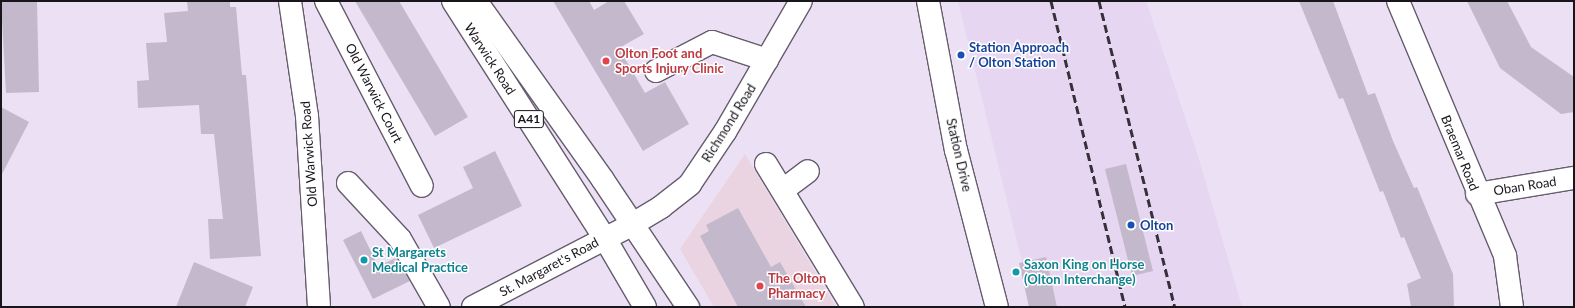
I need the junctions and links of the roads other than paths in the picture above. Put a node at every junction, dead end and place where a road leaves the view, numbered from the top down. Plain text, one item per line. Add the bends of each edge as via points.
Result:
1 (290, 1) edge
2 (326, 1) edge
3 (453, 1) edge
4 (476, 1) edge
5 (801, 1) edge
6 (928, 1) edge
7 (1398, 1) edge
8 (767, 60) junction
9 (656, 71) dead end
10 (766, 164) dead end
11 (808, 171) dead end
12 (1574, 178) edge
13 (348, 183) dead end
14 (422, 186) dead end
15 (783, 190) junction
16 (1477, 194) junction
17 (633, 224) junction
18 (604, 237) junction
19 (477, 306) edge
20 (318, 307) edge
21 (439, 307) edge
22 (645, 307) edge
23 (688, 307) edge
24 (853, 307) edge
25 (997, 307) edge
26 (1512, 307) edge

1 - 20 main road, Old Warwick Road via 307,116
2 - 14 main road, Old Warwick Court
3 - 18 main road, Warwick Road / A41
4 - 17 main road, Warwick Road / A41
5 - 8 main road, Richmond Road
6 - 25 main road, Station Drive via 956,150
7 - 16 main road, Braemar Road
8 - 9 main road via 712,42
8 - 17 main road, Richmond Road via 725,132 690,184 661,207
10 - 15 main road
11 - 15 main road
12 - 16 main road, Oban Road
13 - 21 main road via 400,238
15 - 24 main road
16 - 26 main road, Braemar Road via 1505,256
17 - 18 main road
17 - 23 main road, Warwick Road / A41
18 - 19 main road, St. Margaret's Road
18 - 22 main road, Warwick Road / A41

